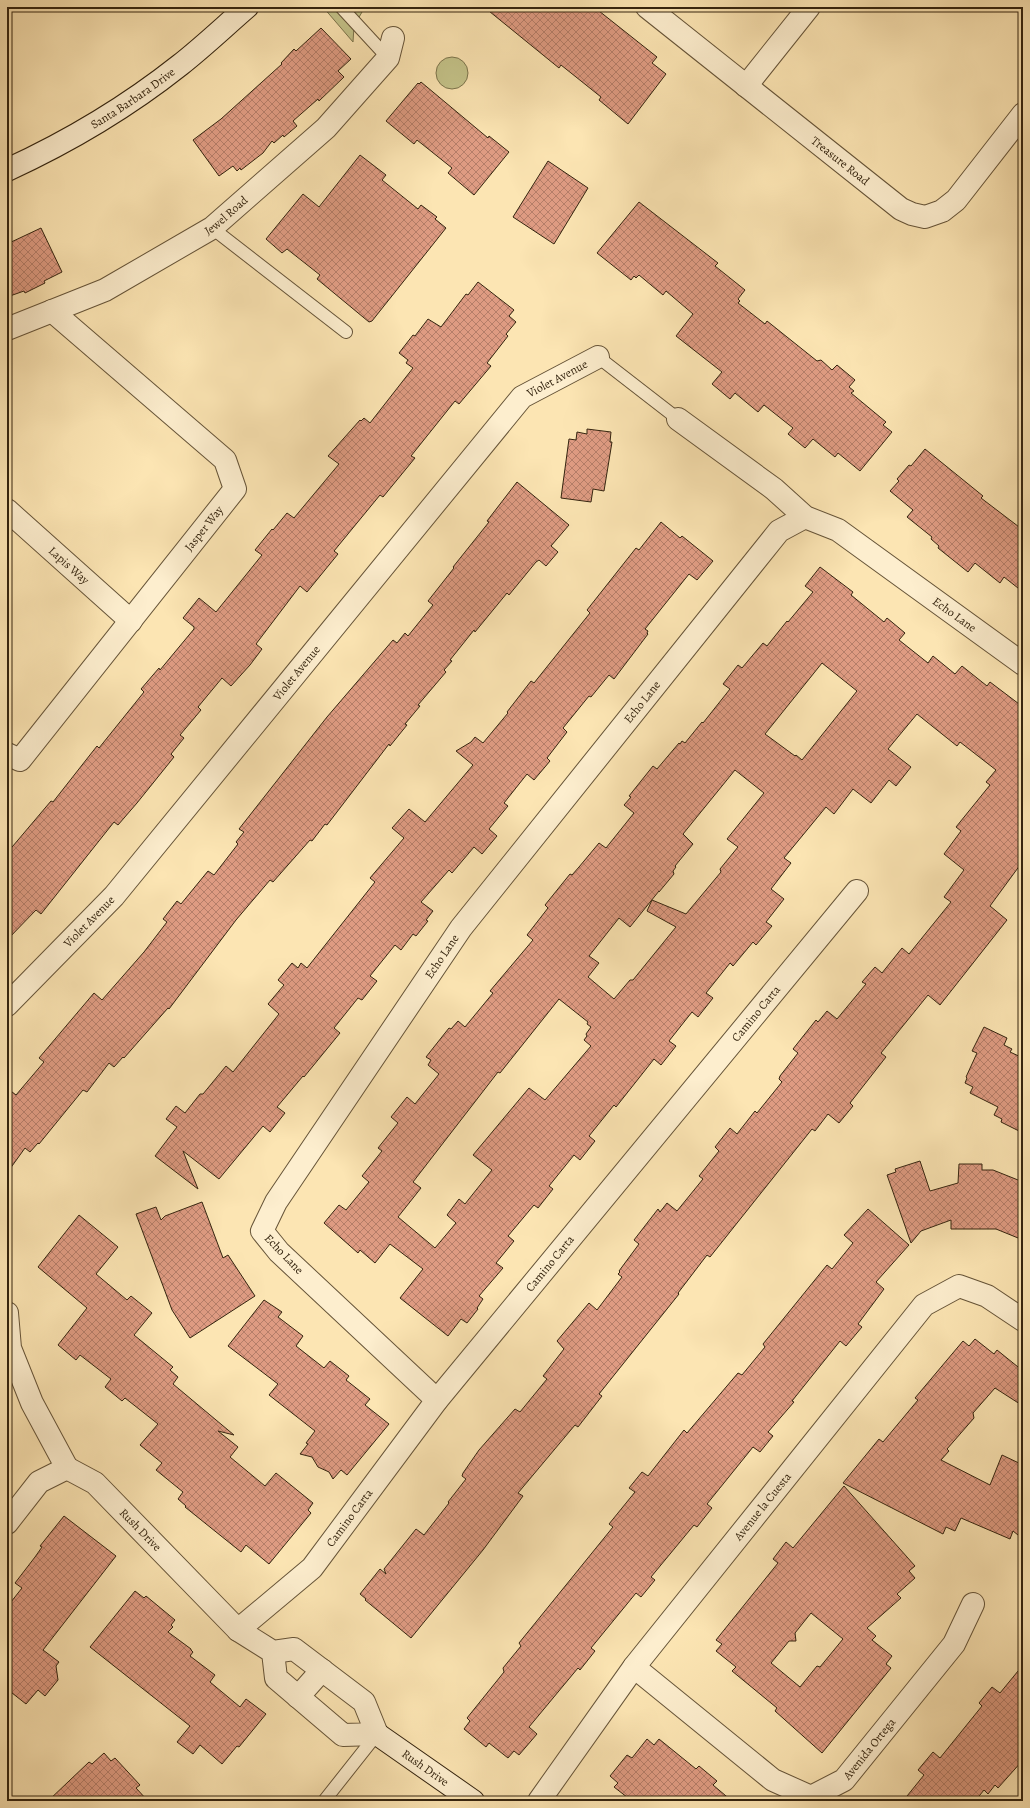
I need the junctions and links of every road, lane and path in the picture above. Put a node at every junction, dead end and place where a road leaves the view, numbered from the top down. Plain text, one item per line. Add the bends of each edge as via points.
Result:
1 (246, 7) edge
2 (341, 7) edge
3 (647, 7) edge
4 (809, 7) edge
5 (390, 48) joint
6 (746, 86) junction
7 (1023, 114) edge
8 (7, 170) edge
9 (212, 228) junction
10 (52, 311) junction
11 (7, 329) edge
12 (346, 332) dead end
13 (598, 357) joint
14 (678, 419) joint
15 (7, 510) edge
16 (805, 517) junction
17 (131, 621) junction
18 (1023, 664) edge
19 (7, 754) edge
20 (857, 891) dead end
21 (7, 1005) edge
22 (7, 1313) edge
23 (1023, 1320) edge
24 (437, 1400) junction
25 (67, 1468) junction
26 (7, 1523) edge
27 (973, 1604) dead end
28 (238, 1630) junction
29 (273, 1652) junction
30 (634, 1667) junction
31 (322, 1670) junction
32 (298, 1697) junction
33 (377, 1734) junction
34 (324, 1801) edge
35 (473, 1801) edge
36 (539, 1801) edge

1 - 8 street, Santa Barbara Drive via 181,65 131,100 74,136
2 - 5 lane
3 - 6 street, Treasure Road
4 - 6 street
5 - 9 street, Jewel Road via 326,128
6 - 7 street, Treasure Road via 901,208 925,217 942,212 956,200
9 - 10 street, Jewel Road via 105,290
9 - 12 lane
10 - 11 street, Jewel Road
10 - 17 street, Jasper Way via 225,460 235,489
13 - 14 lane
13 - 21 street, Violet Avenue via 522,397 114,896
14 - 16 street, Echo Lane via 774,489
15 - 17 street, Lapis Way
16 - 18 street, Echo Lane via 838,530
16 - 24 street, Echo Lane via 779,531 461,928 276,1202 262,1231 279,1252
17 - 19 street, Jasper Way via 20,760
20 - 24 street, Camino Carta
22 - 25 street via 10,1348 29,1396
23 - 30 street, Avenue la Cuesta via 988,1296 959,1286 924,1305
24 - 28 street, Camino Carta via 312,1568
25 - 26 street via 39,1482
25 - 28 street, Rush Drive via 95,1483
27 - 30 street, Avenida Ortega via 954,1644 844,1780 811,1797 773,1780
28 - 29 street, Rush Drive
29 - 31 street via 294,1649
29 - 32 street via 276,1678
30 - 36 street, Avenue la Cuesta
31 - 32 street
31 - 33 street via 364,1702
32 - 33 street via 343,1735
33 - 34 lane
33 - 35 street, Rush Drive

